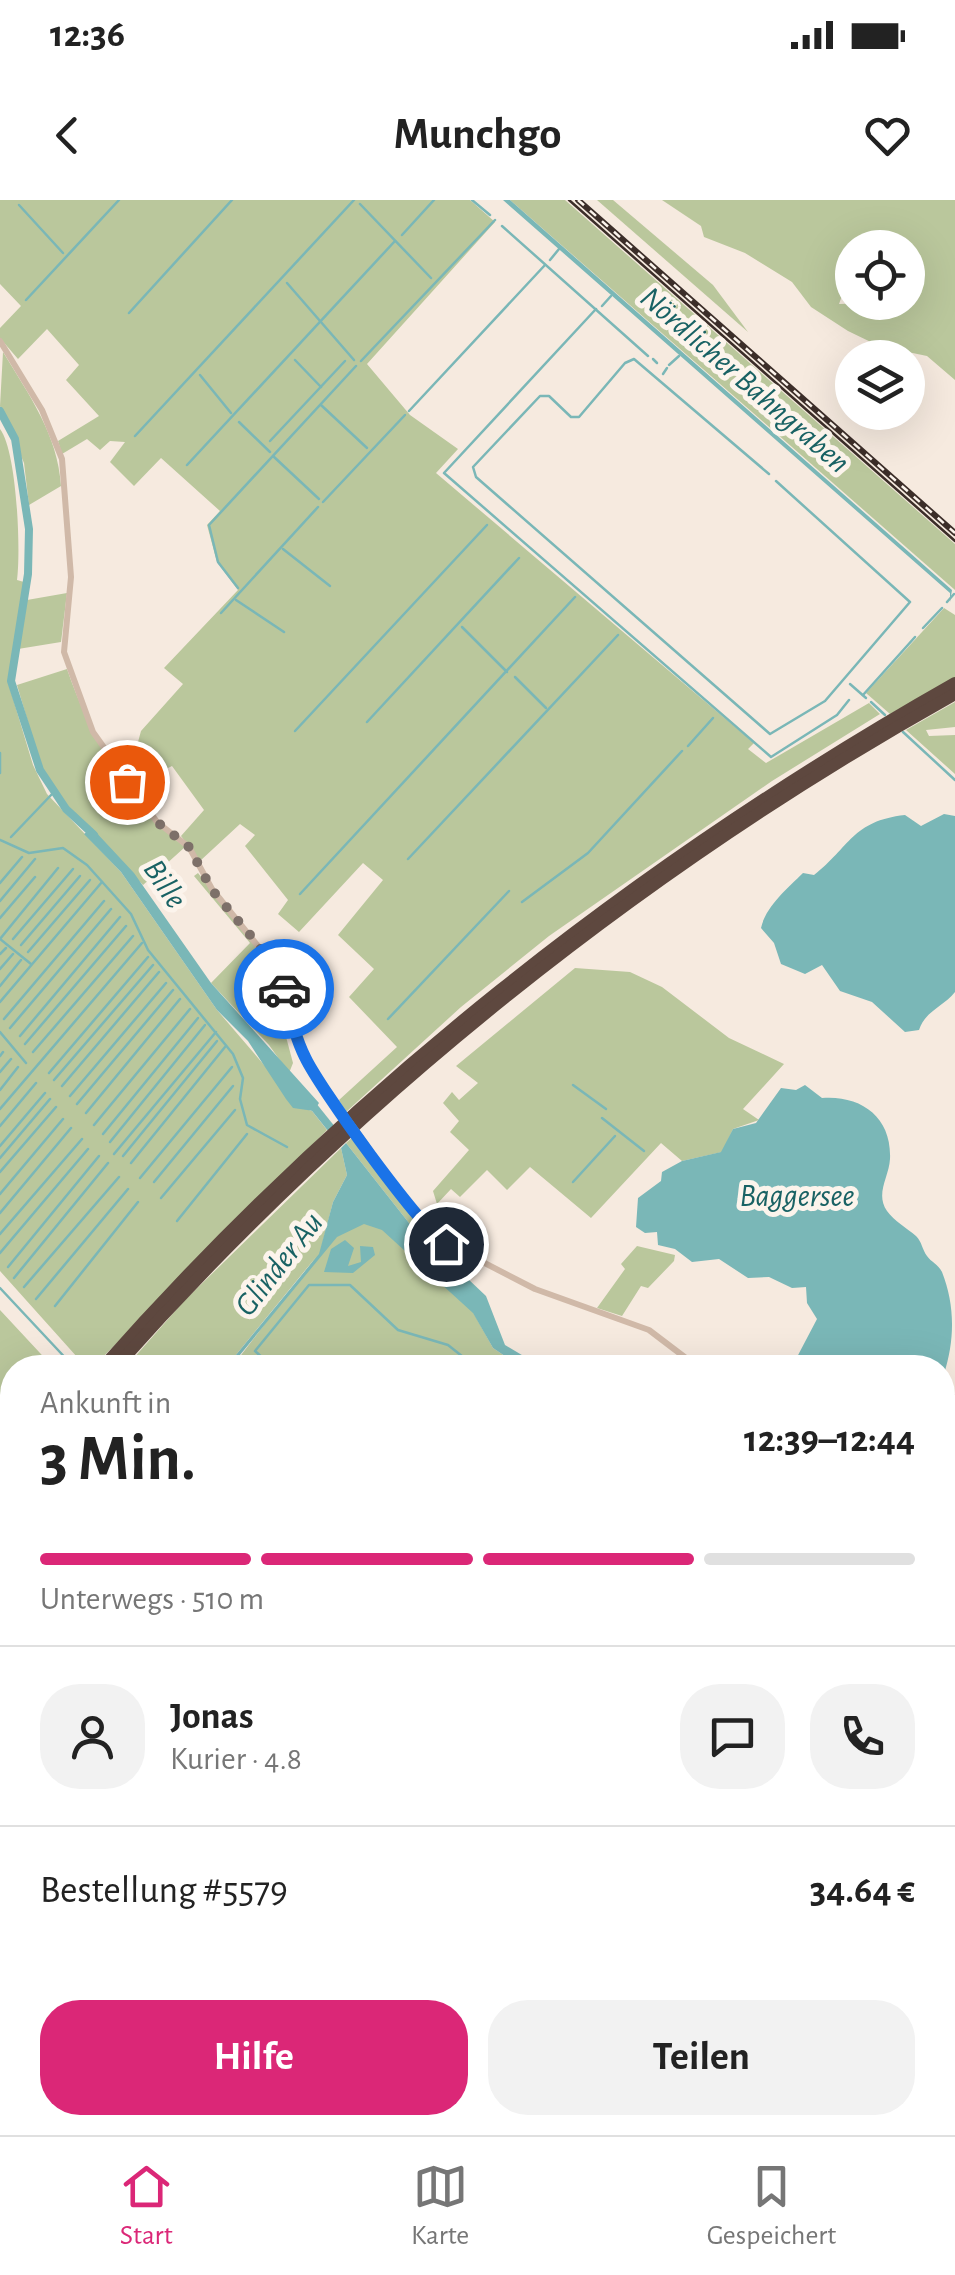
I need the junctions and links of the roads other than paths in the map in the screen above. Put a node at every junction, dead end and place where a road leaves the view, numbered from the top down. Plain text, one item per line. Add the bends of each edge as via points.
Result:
1 (0, 341) edge
2 (955, 683) edge
3 (955, 694) edge
4 (114, 1355) edge
5 (127, 1355) edge
6 (682, 1355) edge

1 - 6 street, bridge via 42,410 62,460 71,577 64,652 92,732 149,813 189,847 212,890 270,961 304,1056 412,1211 440,1240 548,1295 649,1330
2 - 4 highway via 699,843 504,988 273,1189
3 - 5 highway via 698,855 480,1020 275,1201

